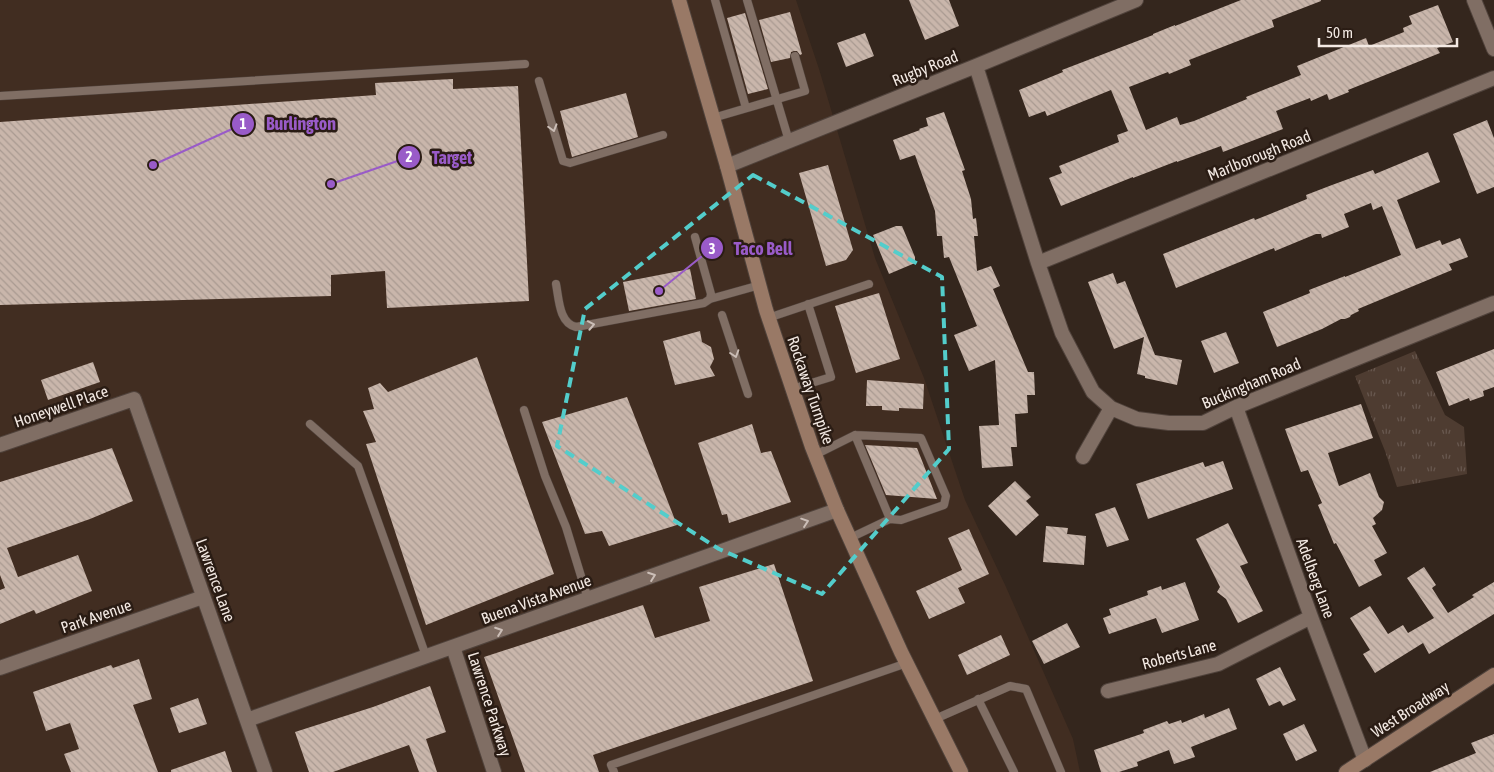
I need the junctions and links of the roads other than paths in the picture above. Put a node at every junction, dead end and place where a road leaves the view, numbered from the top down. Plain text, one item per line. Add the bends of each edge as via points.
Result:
1 (679, 0) edge
2 (715, 0) edge
3 (747, 0) edge
4 (1136, 0) edge
5 (1474, 0) edge
6 (1494, 49) edge
7 (796, 56) dead end
8 (525, 64) dead end
9 (976, 66) junction
10 (1494, 78) edge
11 (539, 81) dead end
12 (0, 96) edge
13 (776, 99) junction
14 (746, 108) junction
15 (713, 118) junction
16 (663, 135) dead end
17 (789, 141) junction
18 (727, 166) junction
19 (696, 237) dead end
20 (1038, 264) junction
21 (556, 284) dead end
22 (869, 284) dead end
23 (760, 285) junction
24 (710, 299) junction
25 (1494, 303) edge
26 (808, 304) junction
27 (722, 314) dead end
28 (768, 318) junction
29 (792, 389) junction
30 (748, 394) dead end
31 (134, 399) joint
32 (1236, 407) junction
33 (1111, 408) junction
34 (524, 410) dead end
35 (310, 424) dead end
36 (855, 435) junction
37 (0, 445) edge
38 (815, 456) junction
39 (1083, 456) dead end
40 (837, 510) junction
41 (890, 518) junction
42 (850, 538) junction
43 (203, 597) junction
44 (588, 599) junction
45 (1311, 617) junction
46 (453, 647) junction
47 (426, 656) junction
48 (907, 663) junction
49 (0, 668) edge
50 (1494, 675) edge
51 (1108, 691) dead end
52 (978, 699) junction
53 (936, 719) junction
54 (247, 720) junction
55 (1365, 760) junction
56 (266, 772) edge
57 (494, 772) edge
58 (614, 772) edge
59 (961, 772) edge
60 (1014, 772) edge
61 (1061, 772) edge
62 (1346, 772) edge

1 - 15 main road, Rockaway Turnpike
2 - 14 lane via 730,43
3 - 13 lane
4 - 9 street, Rugby Road
5 - 6 street
7 - 13 lane via 805,91
8 - 12 lane
9 - 17 street, Rugby Road
9 - 20 street, Buckingham Road
10 - 20 street, Marlborough Road
11 -> 16 lane via 563,161 570,162
13 - 14 lane
13 - 17 lane
14 - 15 lane
15 - 18 main road, Rockaway Turnpike
17 - 18 street, Rugby Road
18 - 23 main road, Rockaway Turnpike
19 - 24 lane
20 - 33 street, Buckingham Road via 1062,333 1093,392
21 -> 24 lane via 564,319 576,327
22 - 26 lane
23 - 24 lane
23 - 28 main road, Rockaway Turnpike
25 - 32 street, Buckingham Road
26 - 28 lane
26 - 29 lane via 831,377
27 -> 30 lane
28 - 29 main road, Rockaway Turnpike
29 - 38 main road, Rockaway Turnpike
31 - 37 street, Honeywell Place
31 - 43 street, Lawrence Lane
32 - 33 street, Buckingham Road via 1203,423 1137,419
32 - 45 street, Adelberg Lane
33 - 39 street
34 - 44 lane
35 - 47 lane via 358,466
36 - 38 lane
36 - 41 lane
36 - 41 lane via 921,438 946,496 944,505 901,520
38 - 40 main road, Rockaway Turnpike
40 - 42 main road, Rockaway Turnpike
44 -> 40 street, Buena Vista Avenue
41 - 42 lane
42 - 48 main road, Rockaway Turnpike
43 - 49 street, Park Avenue
43 - 54 street, Lawrence Lane
46 -> 44 street, Buena Vista Avenue
45 - 51 street, Roberts Lane via 1218,664
45 - 55 street, Adelberg Lane
46 - 47 street, Buena Vista Avenue
46 - 57 street, Lawrence Parkway
47 - 54 street, Buena Vista Avenue
48 - 53 main road, Rockaway Turnpike
48 - 58 lane via 611,765
50 - 55 main road, West Broadway
52 - 53 lane
52 - 60 lane
52 - 61 lane via 1010,686 1026,688
53 - 59 main road, Rockaway Turnpike
54 - 56 street, Lawrence Lane
55 - 62 main road, West Broadway

